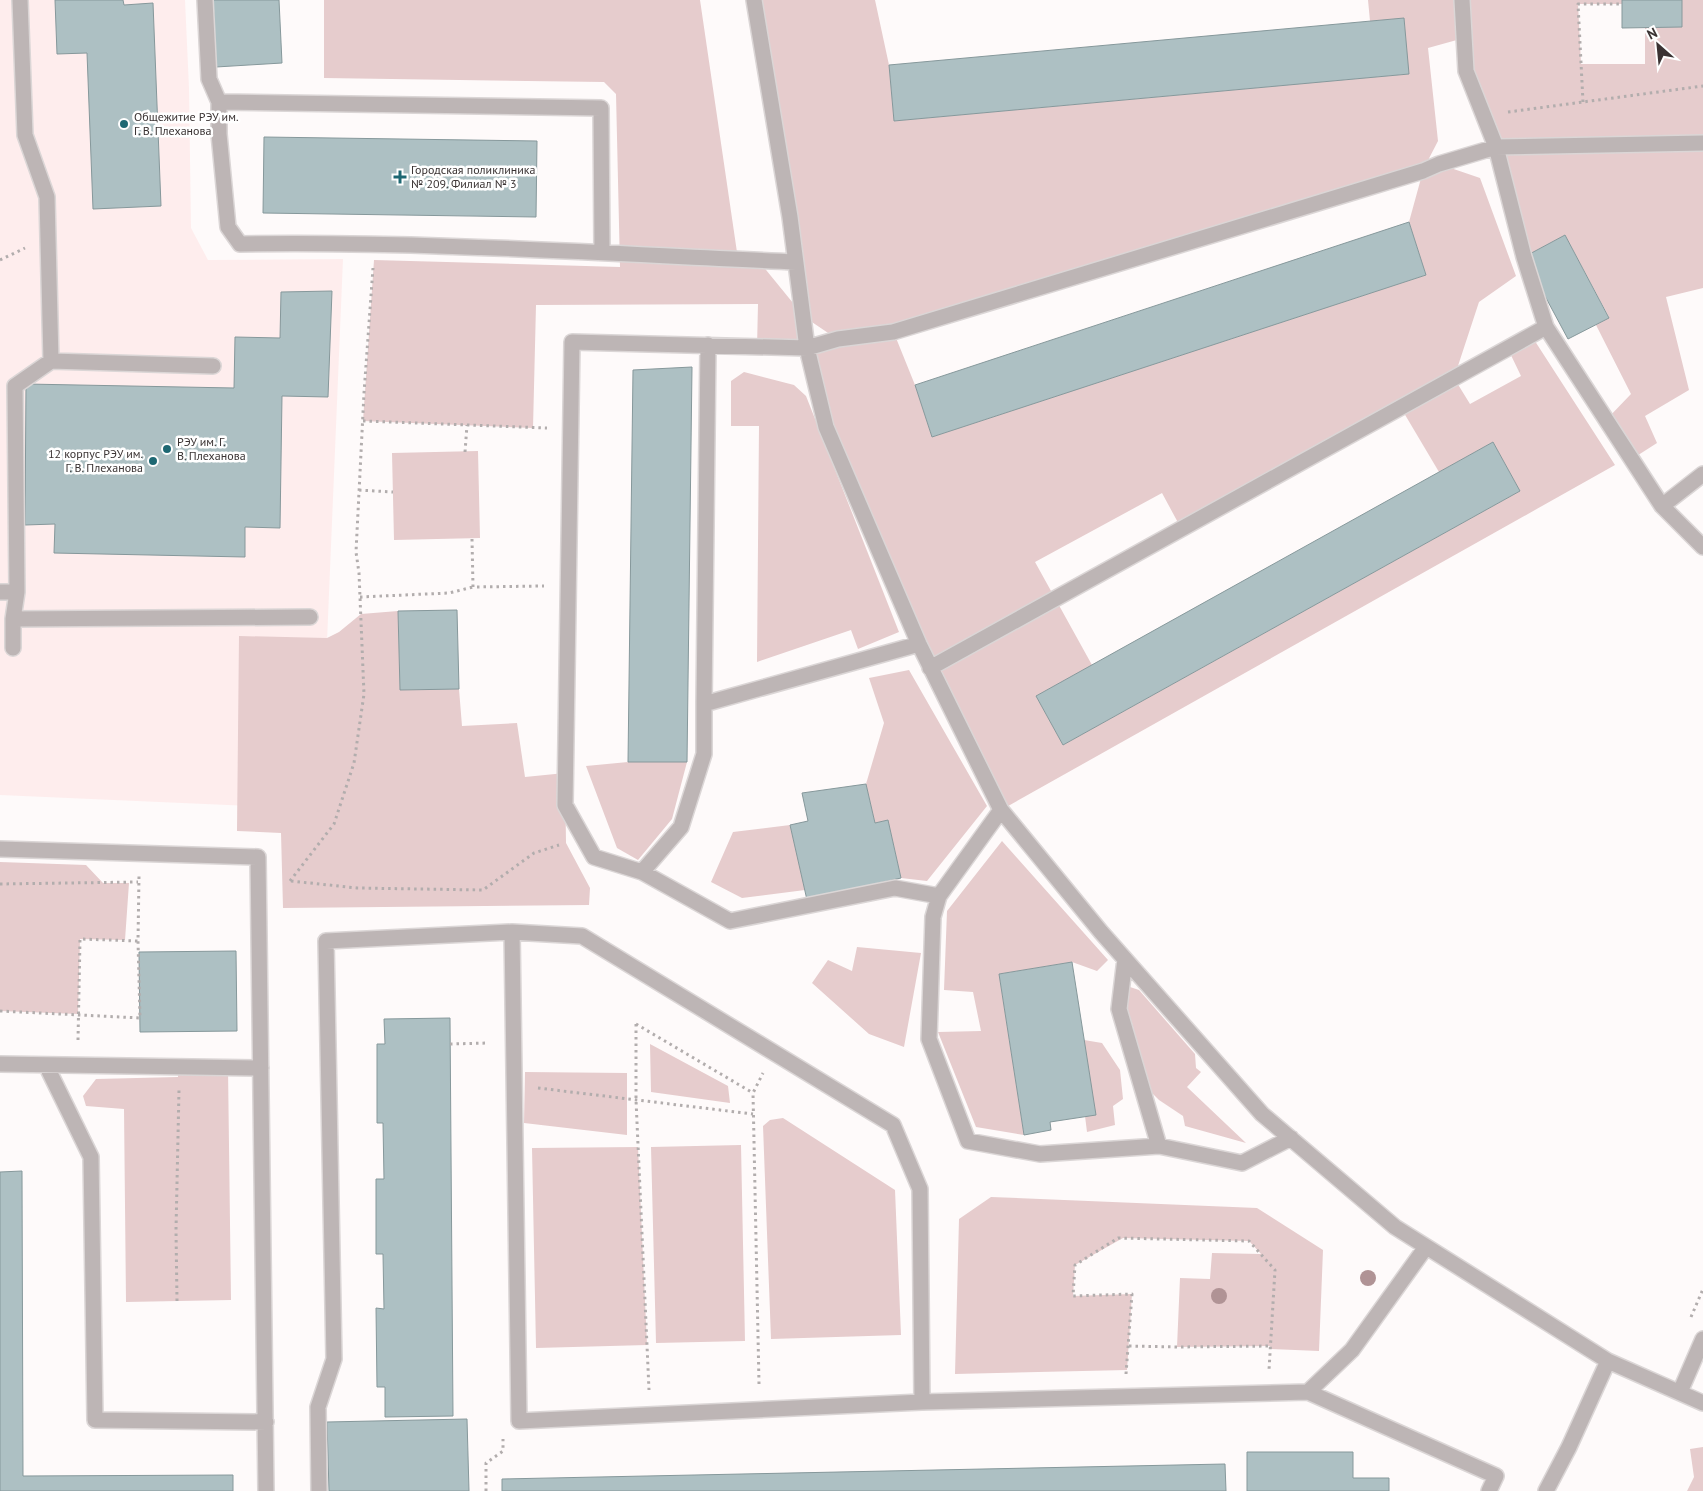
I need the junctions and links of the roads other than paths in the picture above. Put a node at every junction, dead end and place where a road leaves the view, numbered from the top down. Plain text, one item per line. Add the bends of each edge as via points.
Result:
1 (20, 0) edge
2 (205, 0) edge
3 (755, 0) edge
4 (1462, 0) edge
5 (219, 102) junction
6 (1703, 143) edge
7 (1496, 147) junction
8 (602, 253) junction
9 (796, 262) junction
10 (1546, 327) junction
11 (708, 345) junction
12 (807, 348) junction
13 (51, 361) junction
14 (213, 366) dead end
15 (1703, 474) edge
16 (1662, 506) junction
17 (1703, 547) edge
18 (0, 592) edge
19 (17, 592) junction
20 (310, 617) dead end
21 (13, 619) junction
22 (919, 644) junction
23 (13, 648) dead end
24 (930, 668) junction
25 (704, 704) junction
26 (1001, 810) junction
27 (0, 849) edge
28 (642, 872) junction
29 (939, 896) junction
30 (512, 932) junction
31 (1125, 959) junction
32 (0, 1064) edge
33 (46, 1065) junction
34 (261, 1068) junction
35 (1291, 1138) junction
36 (1159, 1146) junction
37 (1426, 1247) junction
38 (1703, 1339) edge
39 (1608, 1361) junction
40 (1308, 1392) junction
41 (1680, 1392) junction
42 (922, 1402) junction
43 (1703, 1402) edge
44 (266, 1422) junction
45 (266, 1491) edge
46 (319, 1491) edge
47 (1488, 1491) edge
48 (1546, 1491) edge

1 - 13 lane via 25,135 47,197
2 - 5 lane via 209,79
3 - 9 lane
4 - 7 lane via 1466,71
5 - 8 lane via 228,227 240,244 375,244
5 - 8 lane via 601,108
6 - 7 lane
7 - 10 lane
7 - 12 lane via 893,332 838,339
8 - 9 lane
9 - 12 lane
10 - 16 lane
10 - 24 lane
11 - 12 lane
11 - 25 lane
11 - 28 lane via 572,342 564,804 594,857
12 - 22 lane via 826,427
13 - 14 lane
13 - 19 lane via 15,386
15 - 16 lane
16 - 17 lane
18 - 19 lane
19 - 21 lane
20 - 21 lane
21 - 23 lane
22 - 24 lane
22 - 25 lane
24 - 26 lane
25 - 28 lane via 704,754 681,827
26 - 29 lane
26 - 31 lane
27 - 34 lane via 258,857
28 - 29 lane via 730,921 895,888
29 - 36 lane via 933,917 929,1039 968,1141 1040,1154
30 - 42 lane via 582,936 893,1125 920,1189
30 - 42 lane via 519,1421
30 - 46 lane via 326,941 334,1359 318,1407
31 - 35 lane via 1262,1114
31 - 36 lane via 1119,1008
32 - 33 lane
33 - 34 lane
33 - 44 lane via 91,1157 95,1420
34 - 44 lane
35 - 36 lane via 1242,1163
35 - 37 lane via 1394,1228
37 - 39 lane
37 - 40 lane via 1352,1350
38 - 41 lane
39 - 41 lane
39 - 48 lane
40 - 42 lane
40 - 47 lane via 1496,1476
41 - 43 lane
44 - 45 lane

